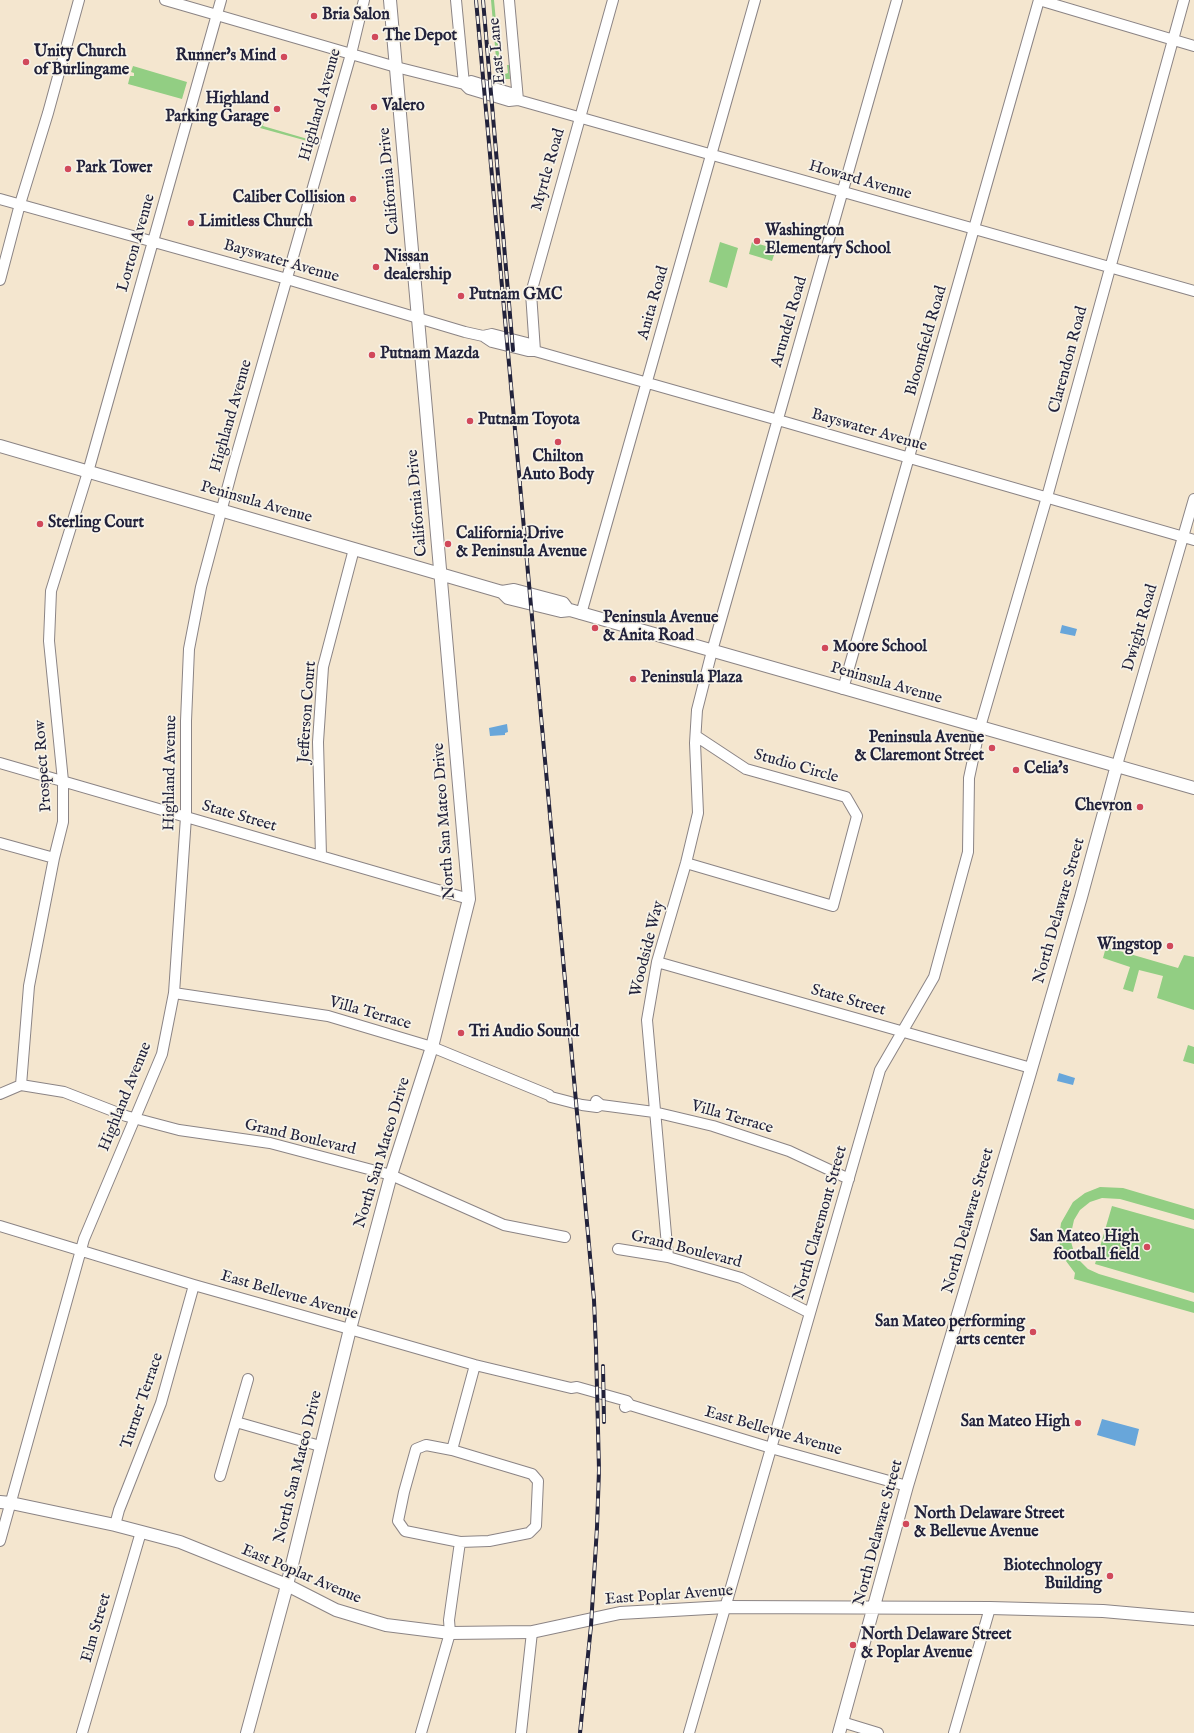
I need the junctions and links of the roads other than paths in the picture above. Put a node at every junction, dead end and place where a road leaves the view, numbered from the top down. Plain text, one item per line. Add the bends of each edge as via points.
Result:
1 (79, 0) edge
2 (165, 0) edge
3 (220, 0) edge
4 (364, 0) edge
5 (390, 0) edge
6 (456, 0) edge
7 (509, 0) edge
8 (612, 0) edge
9 (755, 0) edge
10 (897, 0) edge
11 (1039, 0) edge
12 (1184, 0) edge
13 (216, 15) junction
14 (1172, 40) junction
15 (1194, 46) edge
16 (352, 54) junction
17 (396, 67) junction
18 (464, 84) junction
19 (518, 100) junction
20 (580, 118) junction
21 (712, 155) junction
22 (842, 192) junction
23 (0, 199) edge
24 (20, 204) junction
25 (974, 229) junction
26 (153, 242) junction
27 (1110, 268) junction
28 (287, 279) junction
29 (0, 280) edge
30 (1194, 292) edge
31 (418, 318) junction
32 (535, 351) junction
33 (647, 383) junction
34 (778, 420) junction
35 (0, 446) edge
36 (910, 458) junction
37 (88, 472) junction
38 (1047, 497) junction
39 (1194, 498) edge
40 (221, 510) junction
41 (1183, 537) junction
42 (1194, 540) edge
43 (354, 549) junction
44 (440, 574) junction
45 (575, 612) junction
46 (712, 651) junction
47 (843, 689) junction
48 (980, 726) junction
49 (696, 736) junction
50 (0, 763) edge
51 (1117, 765) junction
52 (63, 781) junction
53 (1194, 788) edge
54 (186, 817) junction
55 (0, 843) edge
56 (321, 856) junction
57 (54, 858) junction
58 (686, 863) junction
59 (469, 899) junction
60 (657, 962) junction
61 (174, 993) junction
62 (901, 1031) junction
63 (432, 1047) junction
64 (1031, 1068) junction
65 (21, 1085) junction
66 (0, 1094) edge
67 (654, 1112) junction
68 (135, 1118) junction
69 (391, 1175) junction
70 (849, 1179) junction
71 (0, 1226) edge
72 (565, 1237) dead end
73 (618, 1249) dead end
74 (82, 1250) junction
75 (668, 1258) junction
76 (194, 1285) junction
77 (810, 1313) junction
78 (350, 1329) junction
79 (475, 1364) junction
80 (248, 1379) dead end
81 (236, 1422) junction
82 (320, 1446) junction
83 (772, 1448) junction
84 (452, 1450) junction
85 (220, 1476) dead end
86 (907, 1486) junction
87 (5, 1502) edge
88 (115, 1525) junction
89 (141, 1532) junction
90 (0, 1541) edge
91 (460, 1542) junction
92 (287, 1585) junction
93 (726, 1607) junction
94 (875, 1607) junction
95 (990, 1608) junction
96 (1194, 1619) edge
97 (532, 1632) junction
98 (450, 1634) junction
99 (841, 1727) edge
100 (82, 1733) edge
101 (247, 1733) edge
102 (421, 1733) edge
103 (521, 1733) edge
104 (690, 1733) edge
105 (878, 1733) edge
106 (954, 1733) edge

1 - 24 street
2 - 13 street, Howard Avenue
3 - 13 street, Lorton Avenue
4 - 16 street, Highland Avenue
5 - 17 main road, California Drive
6 - 18 street
7 - 19 street, East Lane
8 - 20 street, Myrtle Road
9 - 21 street, Anita Road
10 - 22 street, Arundel Road
11 - 14 street
11 - 25 street, Bloomfield Road
12 - 14 street, Clarendon Road
13 - 16 street, Howard Avenue
13 - 26 street, Lorton Avenue
14 - 15 street
14 - 27 street, Clarendon Road
16 - 17 street, Howard Avenue
16 - 28 street, Highland Avenue
17 - 18 street, Howard Avenue
17 - 31 main road, California Drive
18 - 19 street, Howard Avenue via 470,81 491,86 511,93
19 - 20 street, Howard Avenue
20 - 21 street, Howard Avenue
20 - 32 street, Myrtle Road via 531,293
21 - 22 street, Howard Avenue
21 - 33 street, Anita Road
22 - 25 street, Howard Avenue
22 - 34 street, Arundel Road
23 - 24 street, Bayswater Avenue
24 - 26 street, Bayswater Avenue
24 - 29 street
25 - 27 street, Howard Avenue
25 - 36 street, Bloomfield Road
26 - 28 street, Bayswater Avenue
26 - 37 street, Lorton Avenue
27 - 30 street, Howard Avenue
27 - 38 street, Clarendon Road
28 - 31 street, Bayswater Avenue
28 - 40 street, Highland Avenue
31 - 32 street, Bayswater Avenue via 483,336 492,334 527,343
31 - 44 main road, California Drive
32 - 33 street, Bayswater Avenue
33 - 34 street, Bayswater Avenue
33 - 45 street, Anita Road
34 - 36 street, Bayswater Avenue
34 - 46 street, Arundel Road
35 - 37 main road, Peninsula Avenue
36 - 38 street, Bayswater Avenue
36 - 47 street, Bloomfield Road
37 - 40 main road, Peninsula Avenue
37 - 52 street, Prospect Row via 51,591 49,641
38 - 41 street, Bayswater Avenue
38 - 48 street, Clarendon Road
39 - 41 street, Dwight Road
40 - 43 main road, Peninsula Avenue
40 - 54 street, Highland Avenue via 201,587 189,649
41 - 42 street, Bayswater Avenue
41 - 51 street, Dwight Road
43 - 44 main road, Peninsula Avenue
43 - 56 street, Jefferson Court via 323,667 318,742
44 - 45 main road, Peninsula Avenue via 502,592 514,590 563,603
44 - 59 main road, North San Mateo Drive
45 - 46 main road, Peninsula Avenue
46 - 47 main road, Peninsula Avenue
46 - 49 street, Woodside Way via 697,710
47 - 48 main road, Peninsula Avenue
48 - 51 main road, Peninsula Avenue
48 - 62 street, North Claremont Street via 968,778 968,852 934,977
49 - 58 street, Woodside Way via 698,813
49 - 58 street, Studio Circle via 746,769 846,797 857,816 832,906
50 - 52 street, State Street
51 - 53 main road, Peninsula Avenue
51 - 64 main road, North Delaware Street
52 - 54 street, State Street
52 - 57 street, Prospect Row via 63,822
54 - 56 street, State Street
54 - 61 street, Highland Avenue
55 - 57 street
56 - 59 street, State Street
57 - 65 street, Prospect Row via 29,986
58 - 60 street, Woodside Way
59 - 63 main road, North San Mateo Drive
60 - 62 street, State Street
60 - 67 street, Woodside Way via 647,1020
61 - 63 street, Villa Terrace via 328,1016
61 - 68 street, Highland Avenue via 162,1054
62 - 64 street, State Street
62 - 70 street, North Claremont Street via 880,1070
63 - 67 street, Villa Terrace via 549,1095 553,1093 597,1101 601,1105
63 - 69 main road, North San Mateo Drive
64 - 86 main road, North Delaware Street
65 - 66 street
65 - 68 street, Grand Boulevard via 64,1092
67 - 70 street, Villa Terrace via 713,1126 788,1151
67 - 75 street, Woodside Way
68 - 69 street, Grand Boulevard via 179,1130 270,1143
68 - 74 street, Highland Avenue via 84,1239
69 - 72 street, Grand Boulevard via 504,1225
69 - 78 main road, North San Mateo Drive
70 - 77 street, North Claremont Street
71 - 74 street, East Bellevue Avenue
73 - 75 street, Grand Boulevard
74 - 76 street, East Bellevue Avenue
74 - 87 street, Highland Avenue
75 - 77 street, Grand Boulevard via 741,1278
76 - 78 street, East Bellevue Avenue
76 - 88 street, Turner Terrace via 161,1403
77 - 83 street, North Claremont Street
78 - 79 street, East Bellevue Avenue
78 - 82 main road, North San Mateo Drive
79 - 83 street, East Bellevue Avenue via 621,1399 630,1405
79 - 84 street
80 - 81 street
81 - 82 street
81 - 85 street
82 - 92 main road, North San Mateo Drive
83 - 86 street, East Bellevue Avenue
83 - 93 street, North Claremont Street
84 - 91 street via 426,1445 416,1449 398,1521 405,1530
84 - 91 street via 532,1474 538,1481 536,1526 529,1533 489,1541
86 - 94 main road, North Delaware Street
87 - 88 main road, East Poplar Avenue
87 - 90 street, Highland Avenue
88 - 89 main road, East Poplar Avenue
89 - 92 main road, East Poplar Avenue via 180,1542
89 - 100 street, Elm Street
91 - 98 street via 449,1620
92 - 98 main road, East Poplar Avenue via 336,1610 386,1625
92 - 101 main road, North San Mateo Drive
93 - 94 main road, East Poplar Avenue
93 - 97 main road, East Poplar Avenue via 620,1613
93 - 104 street, North Claremont Street
94 - 95 main road, East Poplar Avenue
94 - 99 main road, North Delaware Street
95 - 96 main road, East Poplar Avenue via 1103,1611
95 - 106 street
97 - 98 main road, East Poplar Avenue
97 - 103 street
98 - 102 street
99 - 105 street

